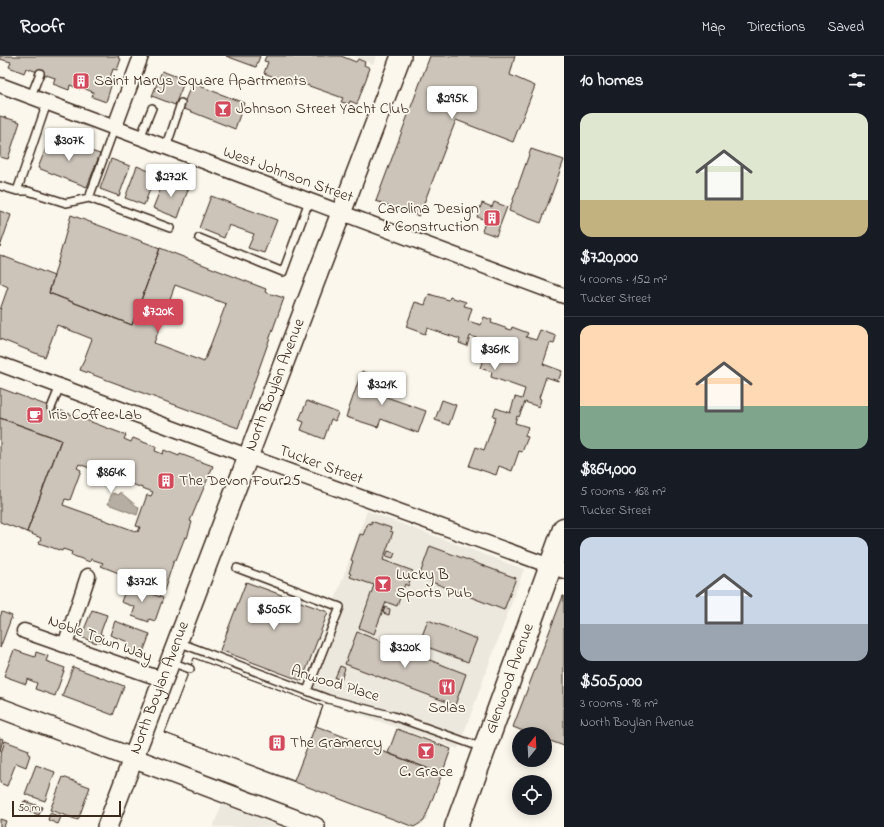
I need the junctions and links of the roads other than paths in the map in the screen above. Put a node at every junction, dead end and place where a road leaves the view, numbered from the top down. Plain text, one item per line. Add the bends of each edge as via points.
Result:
1 (401, 56) edge
2 (139, 57) edge
3 (40, 73) dead end
4 (0, 85) edge
5 (31, 96) junction
6 (47, 103) junction
7 (181, 103) dead end
8 (152, 108) dead end
9 (114, 128) junction
10 (140, 138) junction
11 (166, 148) junction
12 (0, 186) edge
13 (17, 191) junction
14 (89, 198) junction
15 (309, 201) junction
16 (342, 212) junction
17 (170, 228) dead end
18 (199, 238) dead end
19 (564, 296) edge
20 (0, 364) edge
21 (60, 386) junction
22 (52, 408) dead end
23 (247, 456) junction
24 (564, 530) edge
25 (237, 568) dead end
26 (558, 569) edge
27 (88, 576) dead end
28 (24, 630) dead end
29 (178, 642) junction
30 (65, 645) junction
31 (171, 662) junction
32 (190, 669) dead end
33 (164, 680) junction
34 (307, 691) junction
35 (0, 708) edge
36 (485, 749) junction
37 (133, 758) junction
38 (107, 827) edge
39 (316, 827) edge
40 (456, 827) edge

1 - 16 street, North Boylan Avenue
2 - 9 street
3 - 5 lane
4 - 5 street, West Johnson Street
5 - 6 street, West Johnson Street
6 - 9 street, West Johnson Street
6 - 13 lane
7 - 11 lane
8 - 10 lane
9 - 10 street, West Johnson Street
9 - 14 lane
10 - 11 street, West Johnson Street
11 - 15 street, West Johnson Street
12 - 13 lane
13 - 14 lane via 28,191 66,203
14 - 17 lane
15 - 16 street, West Johnson Street
15 - 18 lane via 283,272
16 - 19 street, West Johnson Street
16 - 23 street, North Boylan Avenue
20 - 21 street, Tucker Street
21 - 22 lane
21 - 23 street, Tucker Street
23 - 26 street, Tucker Street
23 - 29 street, North Boylan Avenue
24 - 26 main road, Glenwood Avenue
25 - 34 lane via 340,608
26 - 36 main road, Glenwood Avenue
27 - 30 street
28 - 30 street, Noble Town Way
29 - 31 street, North Boylan Avenue
29 - 34 lane, Anwood Place
30 - 33 street, Noble Town Way
31 - 32 lane
31 - 33 street, North Boylan Avenue
33 - 37 street, North Boylan Avenue
34 - 36 lane, Anwood Place via 393,716
35 - 37 street
36 - 40 main road, Glenwood Avenue
37 - 38 street, North Boylan Avenue
37 - 39 street

